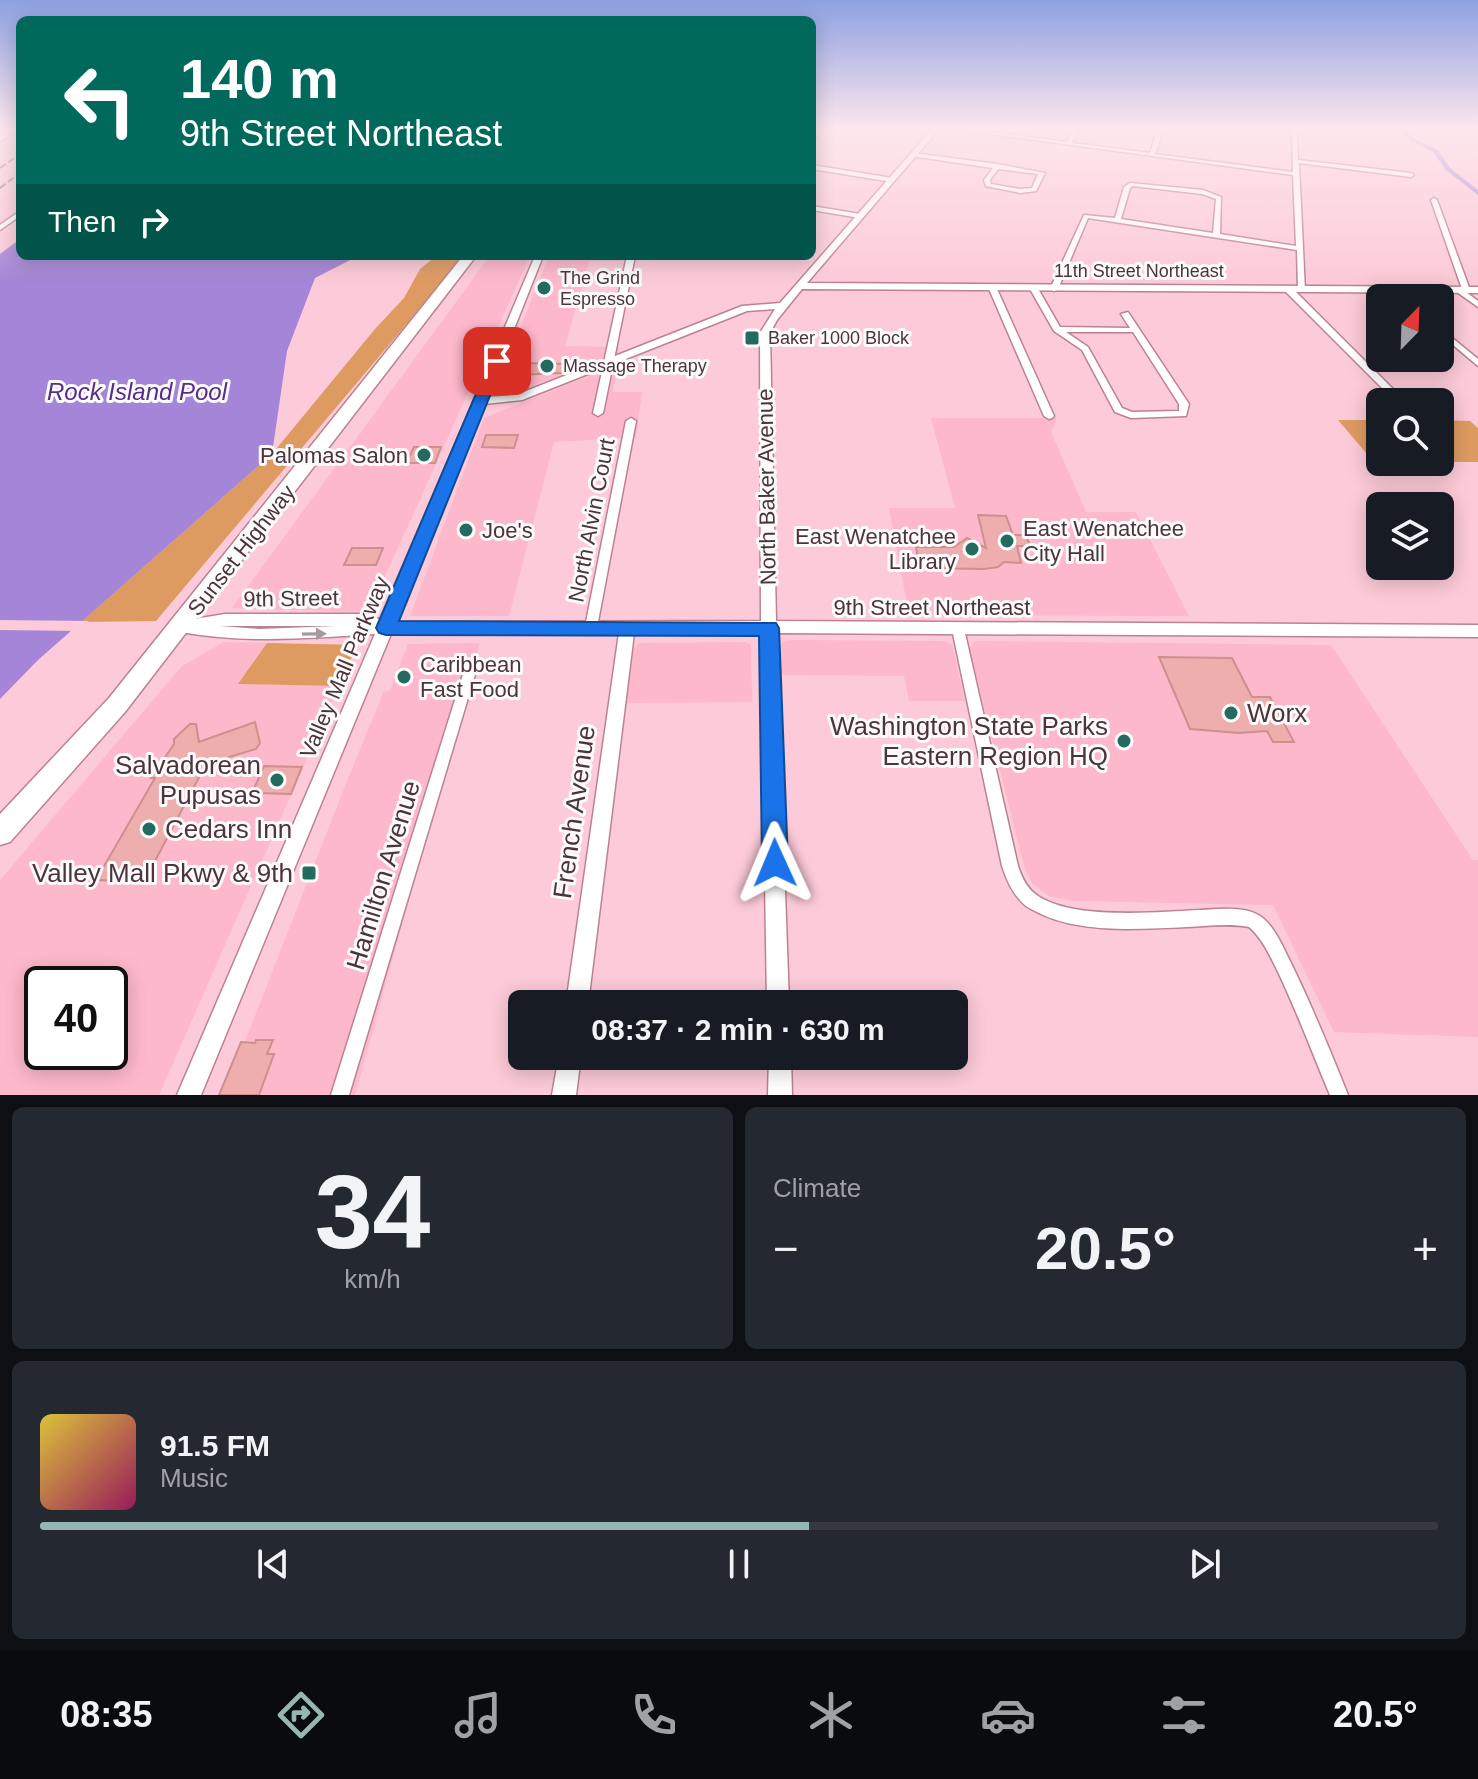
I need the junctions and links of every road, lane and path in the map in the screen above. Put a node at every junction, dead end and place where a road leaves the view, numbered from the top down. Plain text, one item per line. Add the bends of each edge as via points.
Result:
1 (886, 179) edge
2 (988, 179) edge
3 (1039, 179) edge
4 (1297, 179) edge
5 (892, 180) joint
6 (1434, 200) dead end
7 (816, 209) edge
8 (860, 216) junction
9 (1117, 221) junction
10 (1216, 236) junction
11 (1299, 248) junction
12 (467, 260) edge
13 (537, 260) edge
14 (630, 260) edge
15 (800, 286) junction
16 (993, 289) junction
17 (1034, 289) junction
18 (1054, 289) junction
19 (1288, 289) junction
20 (1302, 289) junction
21 (1366, 289) edge
22 (1454, 290) edge
23 (1462, 290) junction
24 (1478, 290) edge
25 (1478, 305) edge
26 (783, 306) junction
27 (1125, 314) dead end
28 (1057, 329) junction
29 (1136, 330) junction
30 (1454, 342) edge
31 (609, 363) junction
32 (1478, 363) edge
33 (1387, 388) edge
34 (481, 401) junction
35 (598, 413) dead end
36 (1049, 416) dead end
37 (631, 421) dead end
38 (181, 626) junction
39 (591, 627) junction
40 (627, 627) junction
41 (386, 628) junction
42 (769, 628) junction
43 (958, 629) junction
44 (1478, 631) edge
45 (471, 668) dead end
46 (0, 833) edge
47 (579, 990) edge
48 (778, 990) edge
49 (568, 1070) edge
50 (780, 1070) edge
51 (189, 1095) edge
52 (340, 1095) edge
53 (564, 1095) edge
54 (780, 1095) edge
55 (1339, 1095) edge

1 - 5 street
2 - 3 street via 988,185 1020,191 1034,190
4 - 11 street
5 - 8 main road, North Baker Avenue
6 - 23 street
7 - 8 street
8 - 15 main road, North Baker Avenue
9 - 10 street
9 - 10 street via 1132,184 1203,192 1219,198
9 - 18 street via 1086,216
10 - 11 street
11 - 20 street
12 - 38 highway, Sunset Highway
13 - 34 main road, Valley Mall Parkway
14 - 31 street, North Alvin Court
15 - 16 main road, 11th Street Northeast
15 - 26 main road, North Baker Avenue
16 - 17 main road, 11th Street Northeast
16 - 36 street
17 - 18 main road, 11th Street Northeast
17 - 28 street
18 - 19 main road, 11th Street Northeast
19 - 20 main road, 11th Street Northeast
19 - 33 street
20 - 21 main road, 11th Street Northeast
22 - 23 main road, 11th Street Northeast
23 - 24 main road, 11th Street Northeast
23 - 25 street
26 - 31 main road via 745,308
26 - 42 main road, North Baker Avenue via 767,328 763,351
27 - 29 street
28 - 29 street
28 - 29 street via 1085,349 1118,410 1131,415 1183,414 1184,404
30 - 32 street
31 - 34 main road via 518,398
31 - 35 street, North Alvin Court
34 - 41 main road, Valley Mall Parkway
37 - 39 street, North Alvin Court
38 - 41 main road, 9th Street via 231,634
38 - 46 highway, Sunset Highway
39 - 40 main road, 9th Street Northeast
39 - 41 main road, 9th Street Northeast
40 - 42 main road, 9th Street Northeast
40 - 47 main road, French Avenue
41 - 51 main road, Valley Mall Parkway
42 - 43 main road, 9th Street Northeast
42 - 48 main road, North Baker Avenue
43 - 44 main road, 9th Street Northeast
43 - 55 street via 1017,884 1050,911 1086,918 1227,917 1258,924 1275,949
45 - 52 street, Hamilton Avenue
49 - 53 main road
50 - 54 main road

